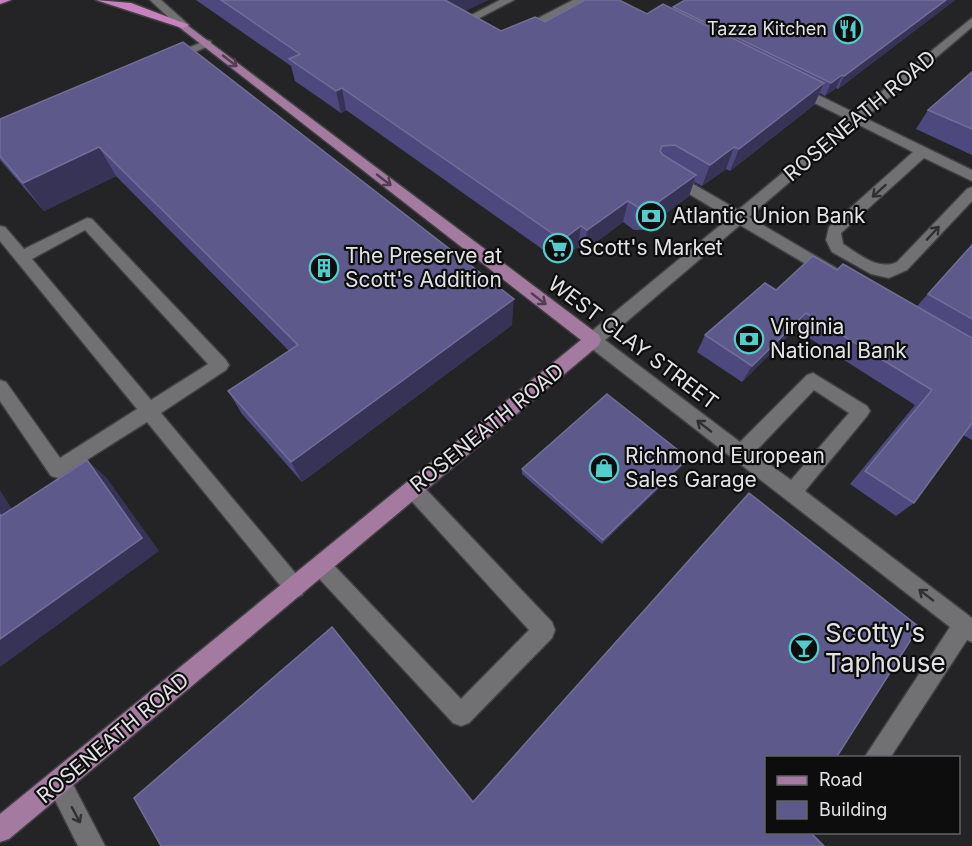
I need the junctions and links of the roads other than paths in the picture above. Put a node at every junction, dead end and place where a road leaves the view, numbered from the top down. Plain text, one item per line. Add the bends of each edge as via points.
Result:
1 (6, 0) edge
2 (101, 0) edge
3 (154, 0) edge
4 (509, 0) edge
5 (581, 0) edge
6 (0, 1) edge
7 (466, 21) edge
8 (972, 21) edge
9 (183, 25) junction
10 (517, 32) edge
11 (207, 43) junction
12 (158, 63) edge
13 (784, 83) edge
14 (857, 119) junction
15 (922, 152) junction
16 (663, 172) edge
17 (972, 176) edge
18 (972, 192) edge
19 (739, 219) junction
20 (0, 231) edge
21 (22, 257) junction
22 (841, 278) edge
23 (593, 340) junction
24 (0, 387) edge
25 (149, 411) junction
26 (741, 454) junction
27 (413, 489) junction
28 (792, 493) junction
29 (321, 566) junction
30 (295, 588) junction
31 (968, 628) edge
32 (877, 756) edge
33 (59, 784) junction
34 (0, 831) edge
35 (92, 846) edge

1 - 6 highway
2 - 9 highway via 127,4
3 - 9 street, WEST CLAY STREET
4 - 7 street
5 - 10 street
8 - 14 street, ROSENEATH ROAD
9 - 11 main road, WEST CLAY STREET
11 - 12 street
11 -> 23 main road, WEST CLAY STREET
13 - 14 street
14 - 15 street
14 - 19 street, ROSENEATH ROAD
15 - 17 street
15 -> 18 street via 834,231 837,248 876,270 889,272 902,266
16 - 19 street
19 - 22 street
19 - 23 street, ROSENEATH ROAD
20 - 21 street
21 - 25 street
21 - 25 street via 87,223 220,365
26 -> 23 street, WEST CLAY STREET
23 - 27 main road, ROSENEATH ROAD
24 - 25 street via 58,470
25 - 30 street
26 - 28 street, WEST CLAY STREET
26 - 28 street via 813,380 861,411
27 - 29 main road, ROSENEATH ROAD
27 - 29 street via 544,630 461,715
31 -> 28 street, WEST CLAY STREET
29 - 30 main road, ROSENEATH ROAD
30 - 33 main road, ROSENEATH ROAD
31 - 32 street
33 - 34 main road, ROSENEATH ROAD
33 -> 35 street

